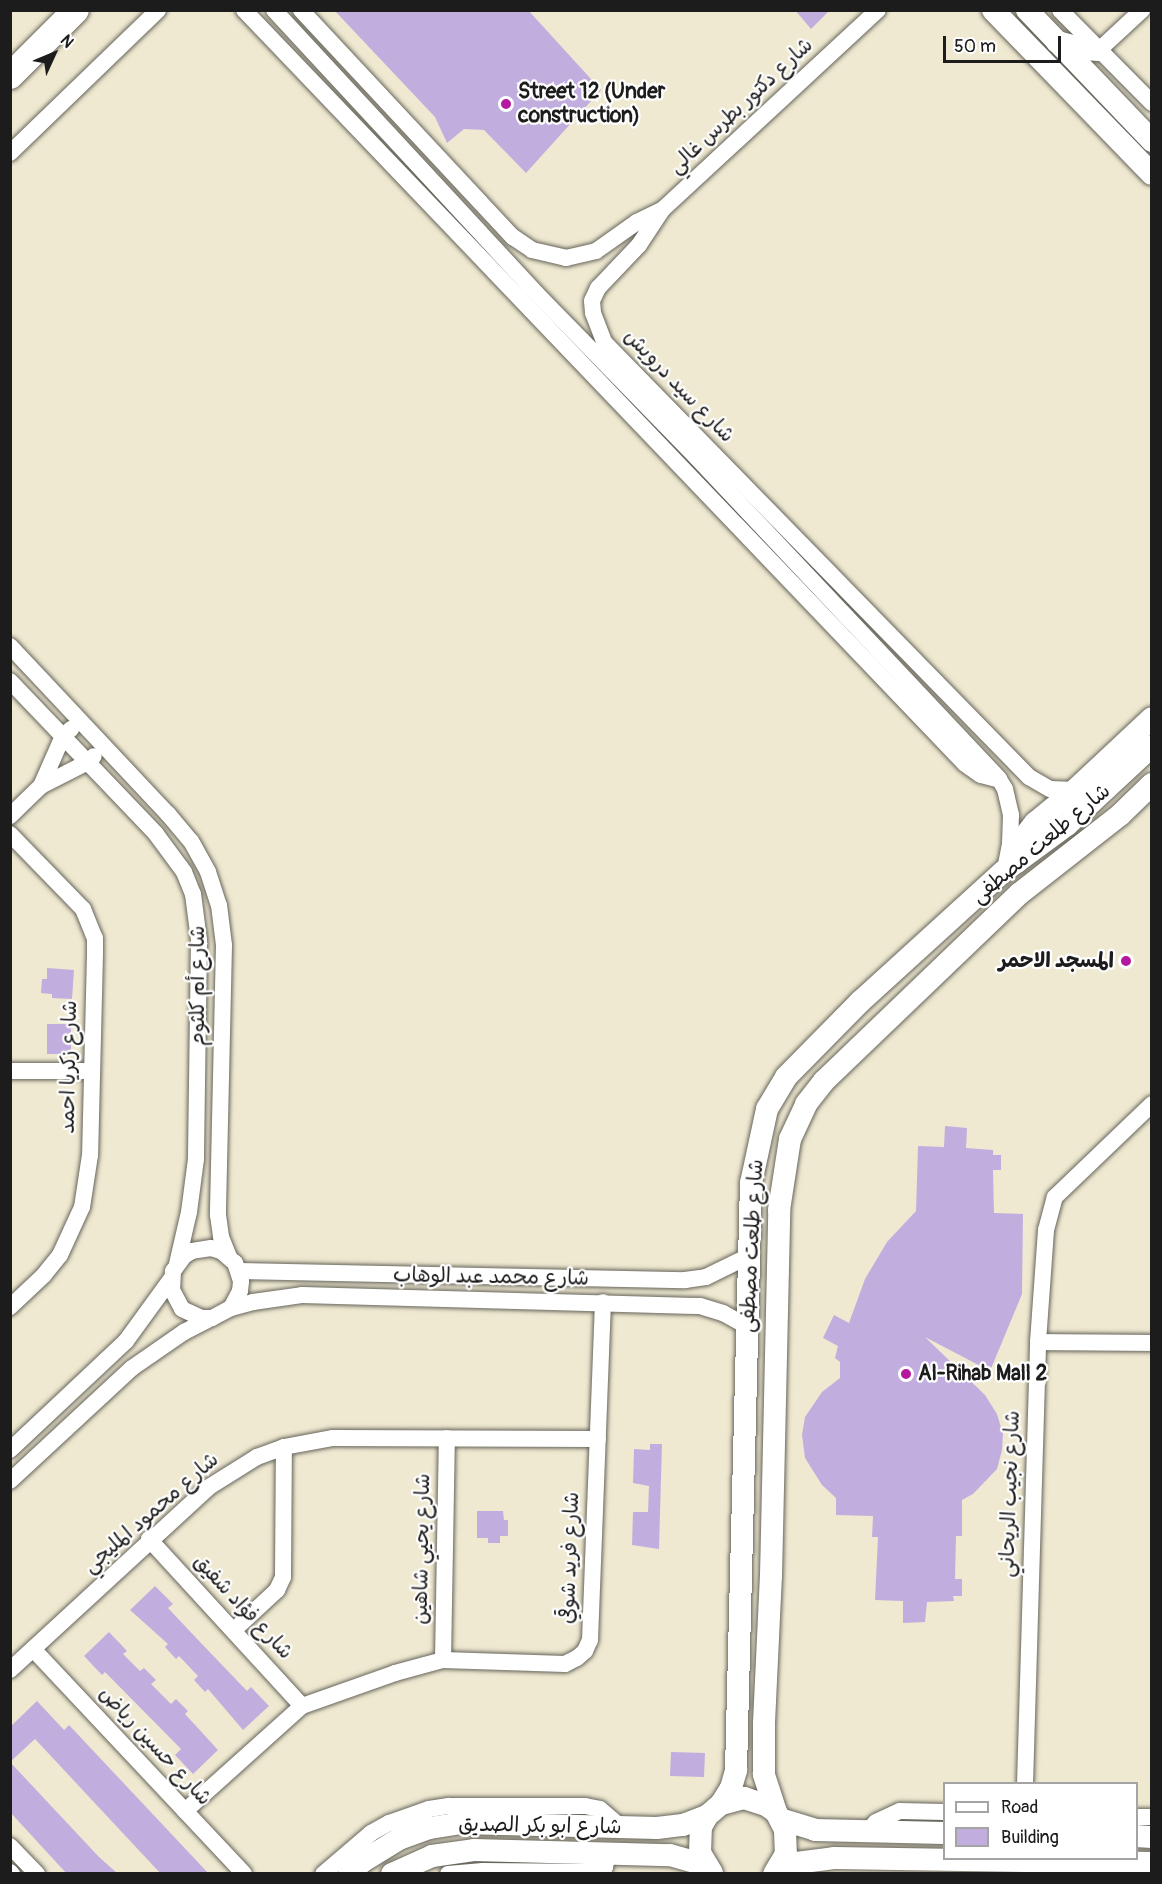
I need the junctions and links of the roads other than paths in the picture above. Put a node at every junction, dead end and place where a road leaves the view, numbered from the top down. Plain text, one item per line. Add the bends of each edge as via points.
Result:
1 (76, 10) edge
2 (158, 10) edge
3 (244, 10) edge
4 (274, 10) edge
5 (301, 10) edge
6 (878, 10) edge
7 (993, 10) edge
8 (1027, 10) edge
9 (1060, 10) edge
10 (1142, 10) edge
11 (298, 36) junction
12 (1057, 42) junction
13 (1099, 50) junction
14 (281, 51) junction
15 (10, 76) edge
16 (1152, 103) edge
17 (1152, 141) edge
18 (401, 148) junction
19 (10, 153) edge
20 (387, 161) junction
21 (1152, 174) edge
22 (662, 210) junction
23 (531, 299) junction
24 (696, 457) junction
25 (683, 469) junction
26 (10, 646) edge
27 (10, 681) edge
28 (1152, 718) edge
29 (80, 720) junction
30 (63, 736) junction
31 (104, 746) junction
32 (1152, 746) edge
33 (88, 762) junction
34 (999, 779) junction
35 (1152, 784) edge
36 (41, 786) junction
37 (1075, 790) junction
38 (10, 816) edge
39 (10, 834) edge
40 (1010, 867) junction
41 (857, 1005) junction
42 (879, 1027) junction
43 (10, 1071) edge
44 (92, 1071) junction
45 (1152, 1104) edge
46 (749, 1256) junction
47 (229, 1257) junction
48 (174, 1271) junction
49 (239, 1271) junction
50 (603, 1302) junction
51 (10, 1306) edge
52 (231, 1308) junction
53 (212, 1318) junction
54 (748, 1327) junction
55 (1038, 1342) junction
56 (1152, 1343) edge
57 (447, 1438) junction
58 (598, 1438) junction
59 (284, 1447) junction
60 (10, 1450) edge
61 (10, 1481) edge
62 (150, 1539) junction
63 (234, 1630) junction
64 (33, 1648) junction
65 (443, 1660) junction
66 (10, 1670) edge
67 (302, 1706) junction
68 (1025, 1782) edge
69 (714, 1810) junction
70 (185, 1811) junction
71 (943, 1812) edge
72 (778, 1816) junction
73 (621, 1827) junction
74 (867, 1832) junction
75 (943, 1833) edge
76 (10, 1846) edge
77 (608, 1854) junction
78 (1152, 1863) edge
79 (1033, 1868) edge
80 (708, 1869) edge
81 (778, 1869) edge
82 (37, 1874) edge
83 (244, 1874) edge
84 (323, 1874) edge
85 (350, 1874) edge
86 (392, 1874) edge
87 (448, 1874) edge

1 - 15 main road
2 - 19 street
3 - 14 street
4 - 11 street, شارع سيد درويش
5 - 22 street via 513,237 532,250 554,257 587,255
6 - 22 street, شارع دكتور بطرس غالي
7 - 21 street
8 - 12 street
9 - 13 street
10 - 13 street
11 - 14 street
11 - 18 street, شارع سيد درويش
12 - 13 street
12 - 17 street
13 - 16 street
14 - 20 street
18 - 20 street
18 - 23 street, شارع سيد درويش
20 - 23 street
22 - 37 street, شارع سيد درويش via 639,245 595,294 593,313 604,342 1029,777 1050,789
23 - 24 street, شارع سيد درويش
23 - 25 street
24 - 25 street
24 - 34 street, شارع سيد درويش
25 - 34 street via 965,764 981,775
26 - 29 street, شارع أم كلثوم
27 - 30 street, شارع أم كلثوم
28 - 37 street
29 - 30 street
29 - 31 street, شارع أم كلثوم
30 - 33 street, شارع أم كلثوم
30 - 36 street
31 - 33 street
31 - 47 street, شارع أم كلثوم via 190,841 208,872 219,905 224,945 218,1215
32 - 40 street, شارع طلعت مصطفى via 1067,825
33 - 36 street
33 - 48 street, شارع أم كلثوم via 171,852 184,872 198,916 196,1159 189,1212
34 - 40 street, شارع سيد درويش via 1005,789 1011,822
35 - 42 street, شارع طلعت مصطفى via 1120,815 1019,894
36 - 38 street
37 - 40 street via 1029,830
39 - 44 street, شارع زكريا احمد via 83,909 90,922 95,938
40 - 41 street, شارع طلعت مصطفى
41 - 42 street
41 - 46 street, شارع طلعت مصطفى via 786,1077 766,1109 754,1162
42 - 72 street, شارع طلعت مصطفى via 806,1104 790,1139 778,1210 764,1774
43 - 44 street
44 - 51 street, شارع زكريا احمد via 88,1173 82,1207 60,1255
45 - 55 street, شارع نجيب الريحاني via 1055,1197 1046,1230
46 - 49 street, شارع محمد عبد الوهاب via 706,1277 685,1280
46 - 54 street, شارع طلعت مصطفى
47 - 48 street via 202,1248 192,1251
47 - 49 street
48 - 53 street via 176,1300 182,1309 191,1315
48 - 60 street, شارع أم كلثوم via 126,1341
49 - 52 street via 240,1291
50 - 52 street, شارع محمد عبد الوهاب via 302,1295
50 - 54 street, شارع محمد عبد الوهاب via 700,1306
50 - 58 street, شارع فريد شوقي
52 - 53 street
53 - 61 street via 132,1368
54 - 69 street, شارع طلعت مصطفى via 736,1770 731,1788
55 - 56 street
55 - 68 street, شارع نجيب الريحاني
57 - 58 street, شارع محمود المليجي
57 - 59 street, شارع محمود المليجي via 333,1438
57 - 65 street, شارع يحيي شاهين
58 - 65 street, شارع فريد شوقي via 590,1640 585,1650 565,1664
59 - 62 street, شارع محمود المليجي via 232,1470
59 - 63 street via 283,1577 277,1590
62 - 63 street, شارع فؤاد شفيق
62 - 64 street, شارع محمود المليجي
63 - 67 street, شارع فؤاد شفيق
64 - 66 street, شارع محمود المليجي
64 - 70 street, شارع حسين رياض
65 - 67 street, شارع فريد شوقي
67 - 70 street, شارع فريد شوقي
69 - 72 street, شارع ابو بكر الصديق via 744,1798 755,1800
69 - 73 street, شارع ابو بكر الصديق via 670,1827
69 - 80 street, شارع طلعت مصطفى via 698,1840
70 - 83 street, شارع حسين رياض
71 - 74 street via 900,1811 876,1822
72 - 74 street via 815,1830
72 - 81 street, شارع طلعت مصطفى via 787,1842
73 - 84 street via 600,1809 585,1806 429,1809 389,1822 371,1833
73 - 85 street, شارع ابو بكر الصديق via 462,1823 430,1828 381,1849
74 - 75 street
76 - 82 street
77 - 80 street, شارع ابو بكر الصديق via 670,1856
77 - 86 street, شارع ابو بكر الصديق via 452,1852 412,1863
77 - 87 street via 604,1867 592,1872
78 - 79 street
79 - 81 street via 834,1858

